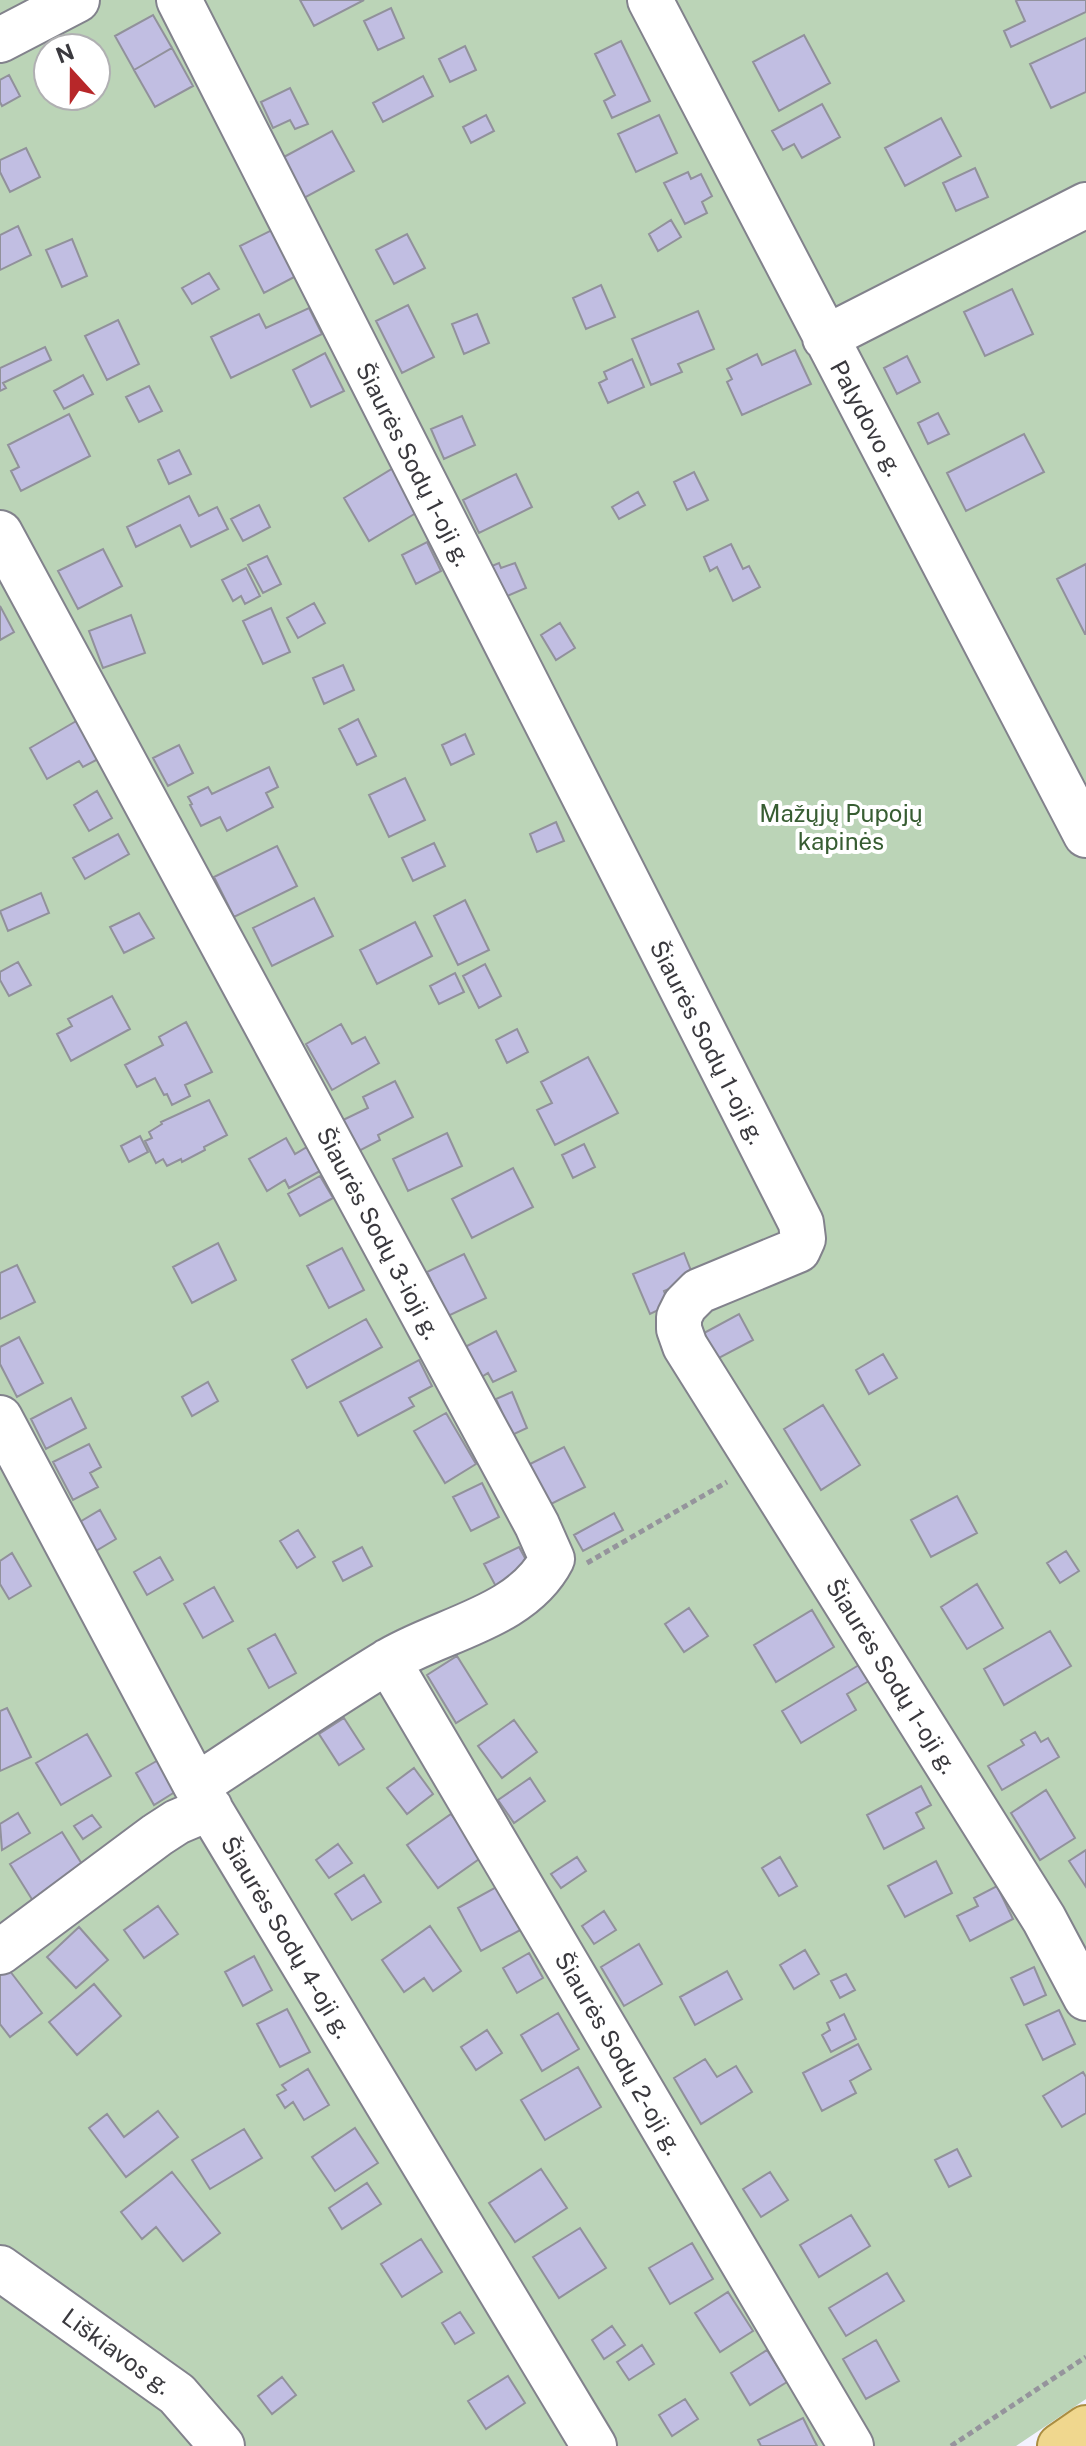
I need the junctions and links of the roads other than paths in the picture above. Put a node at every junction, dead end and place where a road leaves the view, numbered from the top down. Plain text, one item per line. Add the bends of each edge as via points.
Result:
1 (77, 0) edge
2 (179, 0) edge
3 (650, 0) edge
4 (0, 40) edge
5 (1086, 205) edge
6 (825, 338) junction
7 (0, 533) edge
8 (1086, 835) edge
9 (0, 1418) edge
10 (388, 1661) junction
11 (203, 1797) junction
12 (0, 1952) edge
13 (1086, 1998) edge
14 (0, 2268) edge
15 (1086, 2428) edge
16 (222, 2446) edge
17 (594, 2446) edge
18 (851, 2446) edge
19 (1060, 2446) edge

1 - 4 street
2 - 13 street, Šiaurės Sodų 1-oji g. via 801,1223 798,1250 699,1291 685,1305 679,1317 685,1346 1044,1919
3 - 6 street, Palydovo g.
5 - 6 street
6 - 8 street, Palydovo g.
7 - 10 street, Šiaurės Sodų 3-ioji g. via 552,1559 545,1573 512,1603
9 - 11 street, Šiaurės Sodų 4-oji g.
10 - 11 street
10 - 18 street, Šiaurės Sodų 2-oji g.
11 - 12 street via 177,1822
11 - 17 street, Šiaurės Sodų 4-oji g.
14 - 16 street, Liškiavos g. via 177,2394
15 - 19 main road

